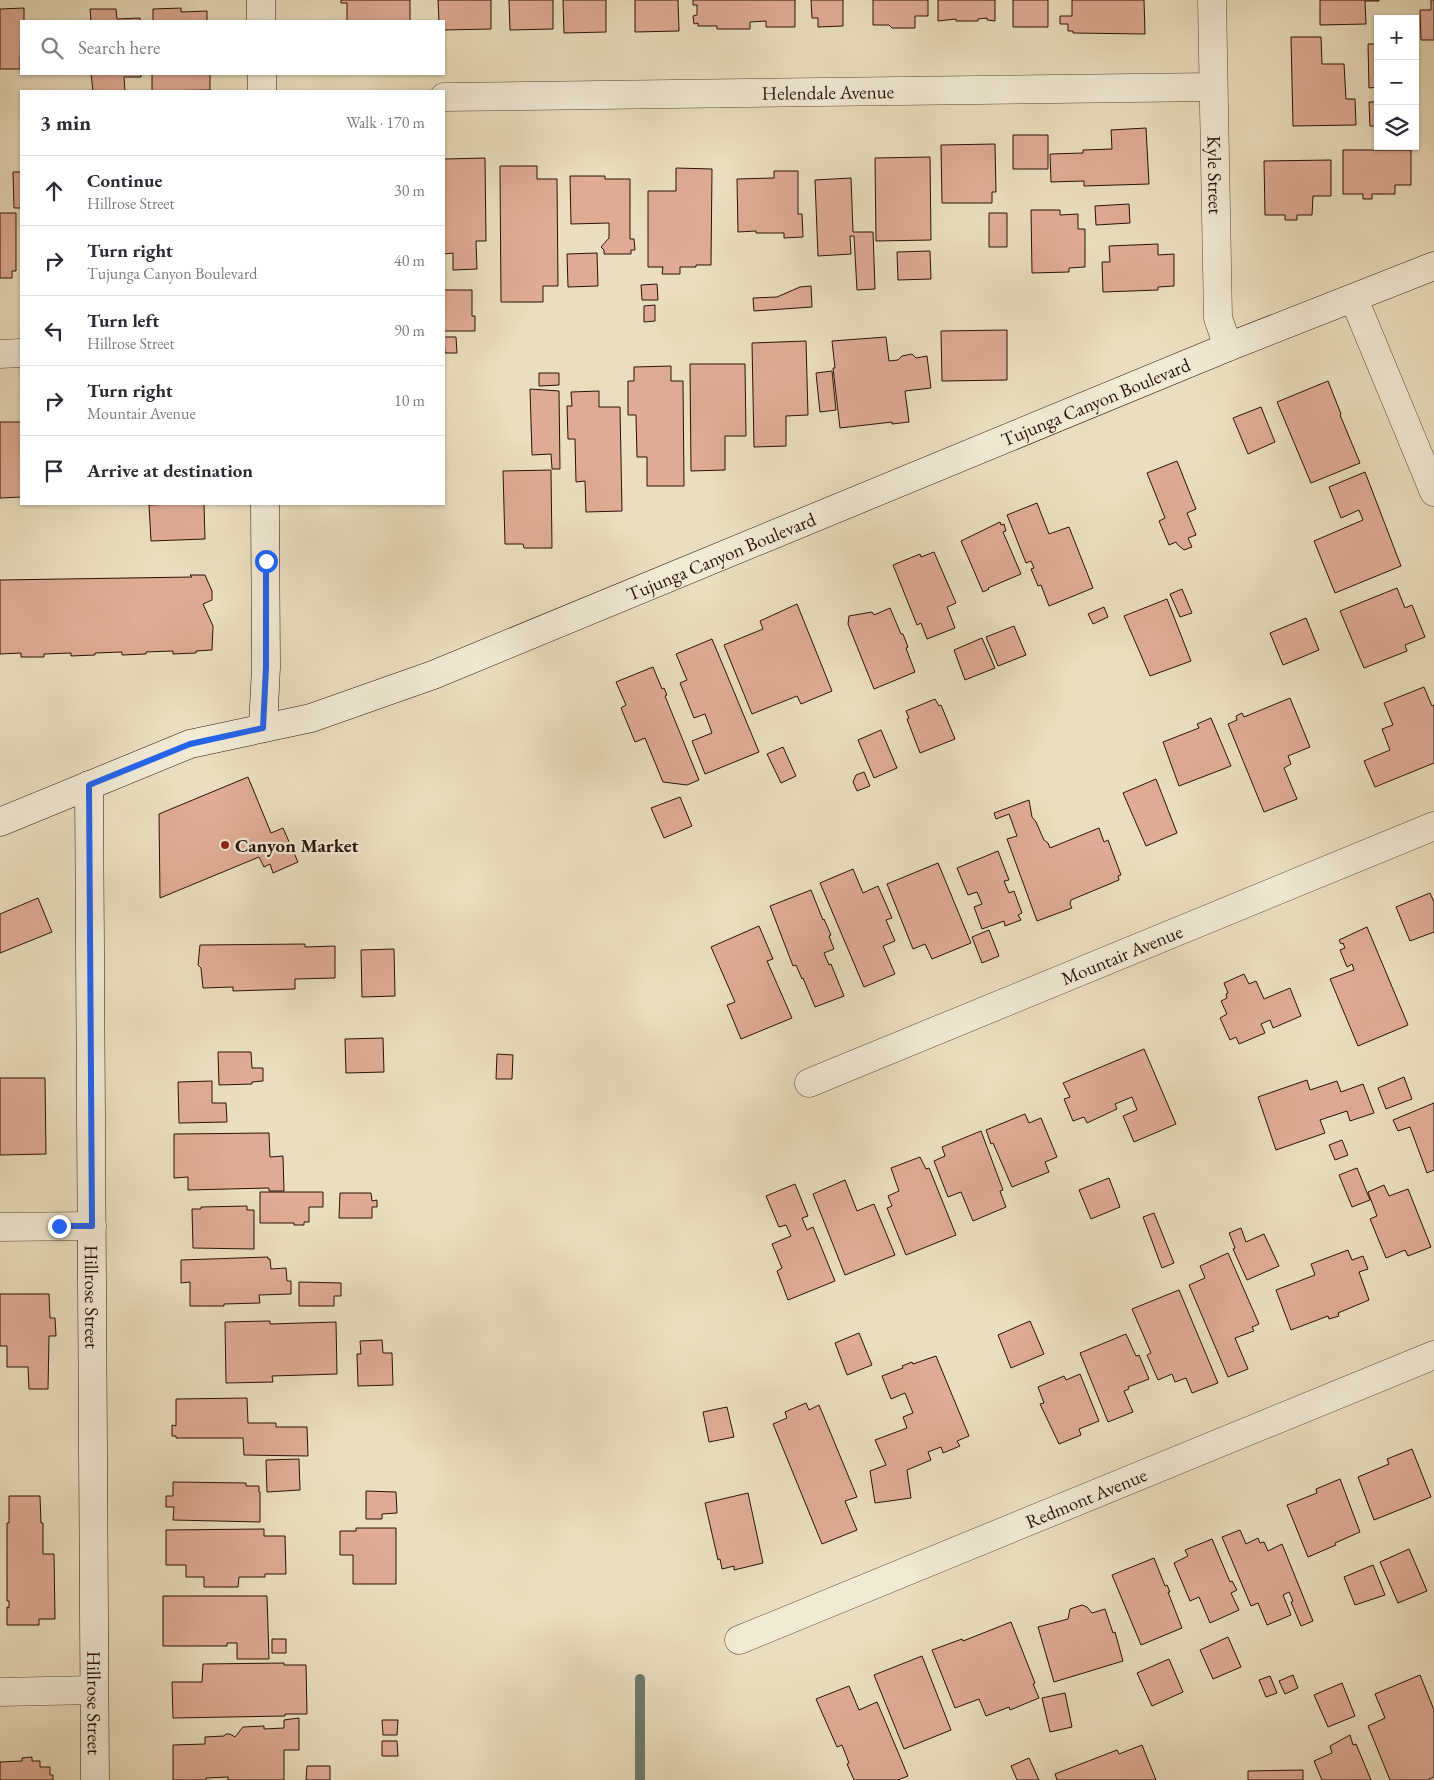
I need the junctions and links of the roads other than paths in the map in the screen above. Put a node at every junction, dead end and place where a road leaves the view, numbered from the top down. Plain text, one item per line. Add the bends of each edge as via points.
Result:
1 (261, 0) edge
2 (1212, 0) edge
3 (261, 20) edge
4 (262, 75) edge
5 (1212, 87) junction
6 (262, 90) edge
7 (445, 97) edge
8 (1434, 266) edge
9 (1354, 299) junction
10 (1228, 347) junction
11 (0, 354) edge
12 (20, 354) edge
13 (1434, 492) edge
14 (265, 505) edge
15 (263, 728) junction
16 (89, 785) junction
17 (0, 822) edge
18 (1434, 826) edge
19 (808, 1083) dead end
20 (92, 1226) junction
21 (0, 1227) edge
22 (1434, 1355) edge
23 (739, 1640) dead end
24 (94, 1690) junction
25 (0, 1692) edge
26 (95, 1780) edge

1 - 3 street
2 - 5 street, Kyle Street
4 - 6 street
5 - 7 street, Helendale Avenue
5 - 10 street, Kyle Street via 1218,318
8 - 9 street, Tujunga Canyon Boulevard
9 - 10 street, Tujunga Canyon Boulevard
9 - 13 street
10 - 15 street, Tujunga Canyon Boulevard via 433,675 312,718
11 - 12 street
14 - 15 street
15 - 16 street, Tujunga Canyon Boulevard via 190,744
16 - 17 street, Tujunga Canyon Boulevard
16 - 20 street, Hillrose Street
18 - 19 street, Mountair Avenue
20 - 21 street
20 - 24 street, Hillrose Street
22 - 23 street, Redmont Avenue
24 - 25 street
24 - 26 street, Hillrose Street

